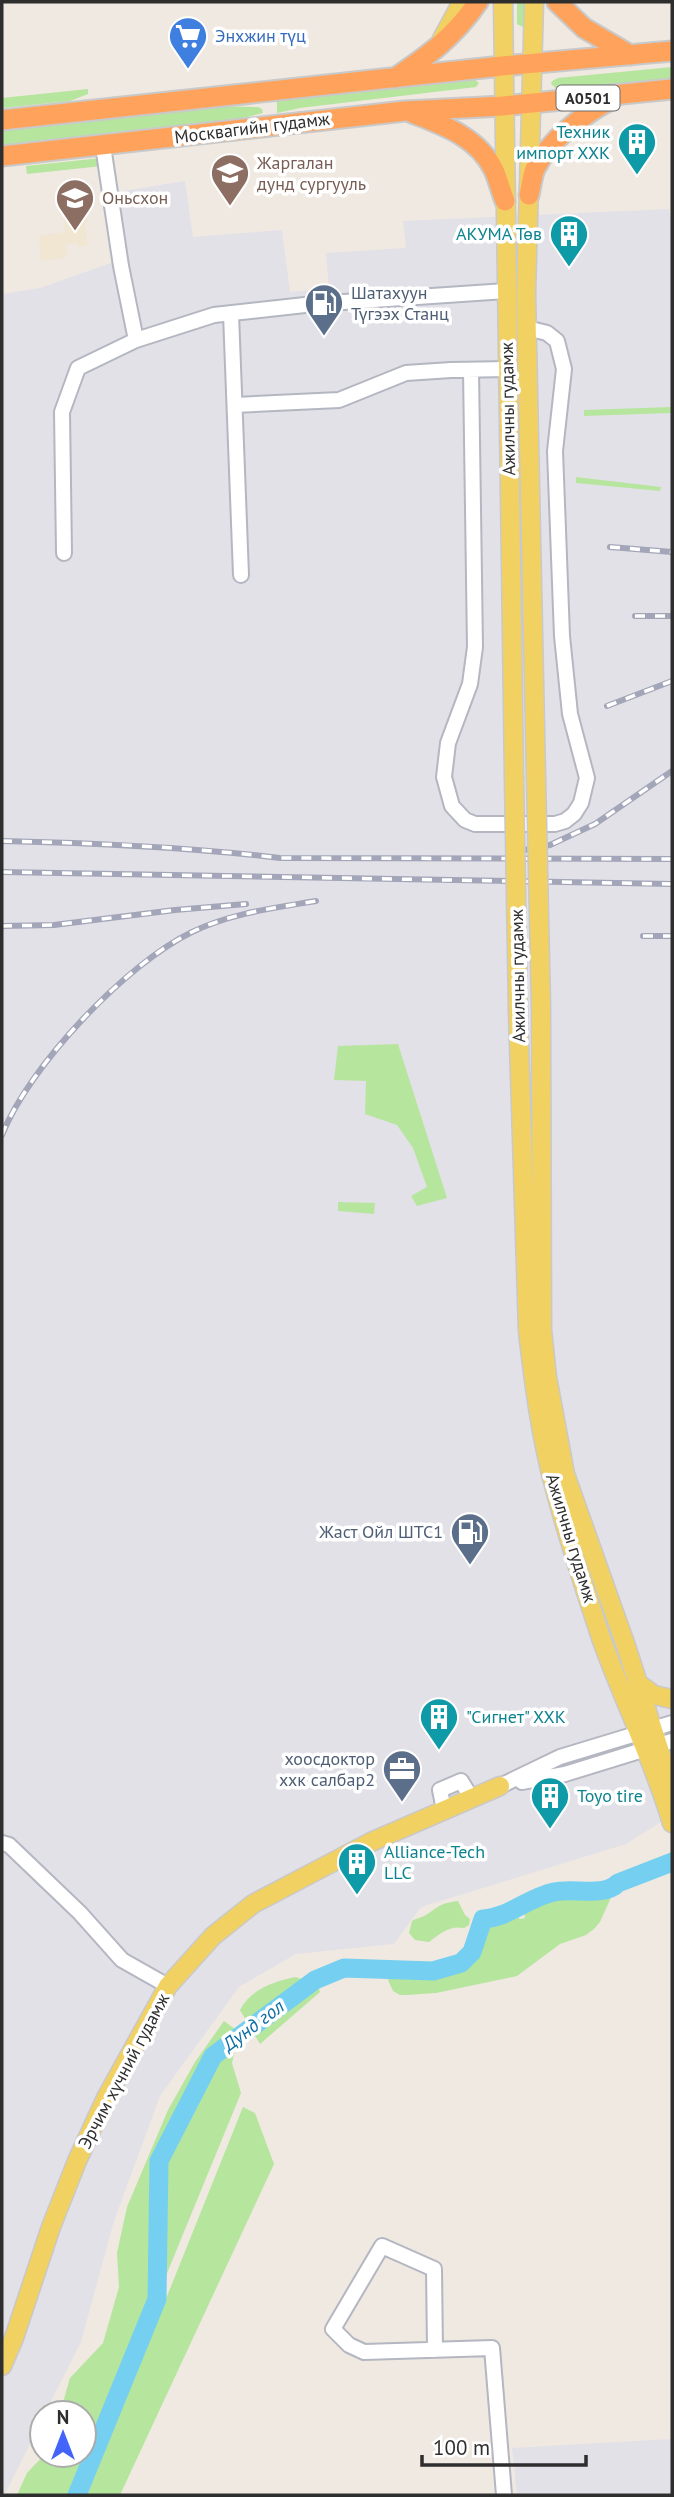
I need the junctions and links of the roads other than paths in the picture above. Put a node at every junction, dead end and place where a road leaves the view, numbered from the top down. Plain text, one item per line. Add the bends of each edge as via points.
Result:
1 (461, 2) edge
2 (478, 2) edge
3 (503, 2) edge
4 (534, 2) edge
5 (557, 2) edge
6 (437, 50) junction
7 (672, 51) edge
8 (630, 55) junction
9 (532, 65) junction
10 (502, 66) junction
11 (393, 80) junction
12 (672, 89) edge
13 (249, 94) junction
14 (619, 95) junction
15 (532, 103) junction
16 (503, 106) junction
17 (405, 111) junction
18 (2, 120) edge
19 (264, 125) junction
20 (103, 146) junction
21 (2, 156) edge
22 (529, 195) junction
23 (505, 201) junction
24 (506, 291) junction
25 (231, 314) junction
26 (527, 328) junction
27 (136, 340) junction
28 (508, 369) junction
29 (471, 370) junction
30 (235, 405) junction
31 (64, 552) dead end
32 (241, 575) dead end
33 (540, 1378) junction
34 (639, 1684) junction
35 (672, 1699) edge
36 (672, 1723) edge
37 (647, 1731) junction
38 (659, 1746) edge
39 (500, 1786) junction
40 (672, 1789) edge
41 (670, 1815) edge
42 (2, 1843) edge
43 (168, 1986) junction
44 (435, 2350) junction
45 (2, 2366) edge
46 (503, 2495) edge

1 - 6 main road
2 - 6 highway
3 - 10 main road, Ажилчны гудамж
4 - 9 main road, Ажилчны гудамж
5 - 8 highway via 584,27
6 - 11 highway
7 - 8 highway, A0501
8 - 9 highway, A0501
9 - 10 highway, A0501
9 - 15 main road, Ажилчны гудамж
10 - 11 highway, Москвагийн гудамж
10 - 16 main road, Ажилчны гудамж
11 - 13 highway, Москвагийн гудамж
12 - 14 highway, A0501
13 - 18 highway, Москвагийн гудамж
13 - 19 highway via 268,104 269,118
14 - 15 highway, A0501
14 - 22 highway via 593,109 552,146 535,169
15 - 16 highway, A0501
15 - 22 main road, Ажилчны гудамж
16 - 17 highway, Москвагийн гудамж
16 - 23 main road, Ажилчны гудамж
17 - 19 highway, Москвагийн гудамж
17 - 23 highway via 454,130 474,145 493,167
19 - 20 highway, Москвагийн гудамж
20 - 21 highway, Москвагийн гудамж
20 - 27 street
22 - 26 main road, Ажилчны гудамж
23 - 24 main road, Ажилчны гудамж
24 - 25 street
24 - 28 main road, Ажилчны гудамж
25 - 27 street via 214,315
25 - 30 street
26 - 29 street via 557,341 564,369 555,451 561,627 570,714 587,778 574,814 555,824 475,824 457,813 447,794 448,743 470,684 475,647
26 - 33 main road, Ажилчны гудамж, bridge via 541,1007
27 - 31 street via 78,368 68,391 62,412
28 - 29 street
28 - 33 main road, Ажилчны гудамж, bridge via 528,1331
29 - 30 street via 406,373 339,400
30 - 32 street
33 - 34 main road, Ажилчны гудамж via 565,1474
33 - 37 main road, Ажилчны гудамж via 554,1489 602,1639
34 - 35 main road via 654,1695
34 - 37 main road, Ажилчны гудамж
36 - 37 street, Эрчим хүчний гудамж
37 - 38 main road, Ажилчны гудамж
37 - 39 street, Эрчим хүчний гудамж via 560,1758
38 - 39 street, Эрчим хүчний гудамж via 565,1774
38 - 40 main road, Ажилчны гудамж
38 - 41 main road, Ажилчны гудамж
39 - 43 main road, Эрчим хүчний гудамж via 371,1842 253,1903 213,1936
42 - 43 street via 80,1913 122,1960
43 - 45 main road, Эрчим хүчний гудамж via 77,2161
44 - 44 street via 434,2269 382,2246 332,2329 363,2352
44 - 46 street via 492,2348

